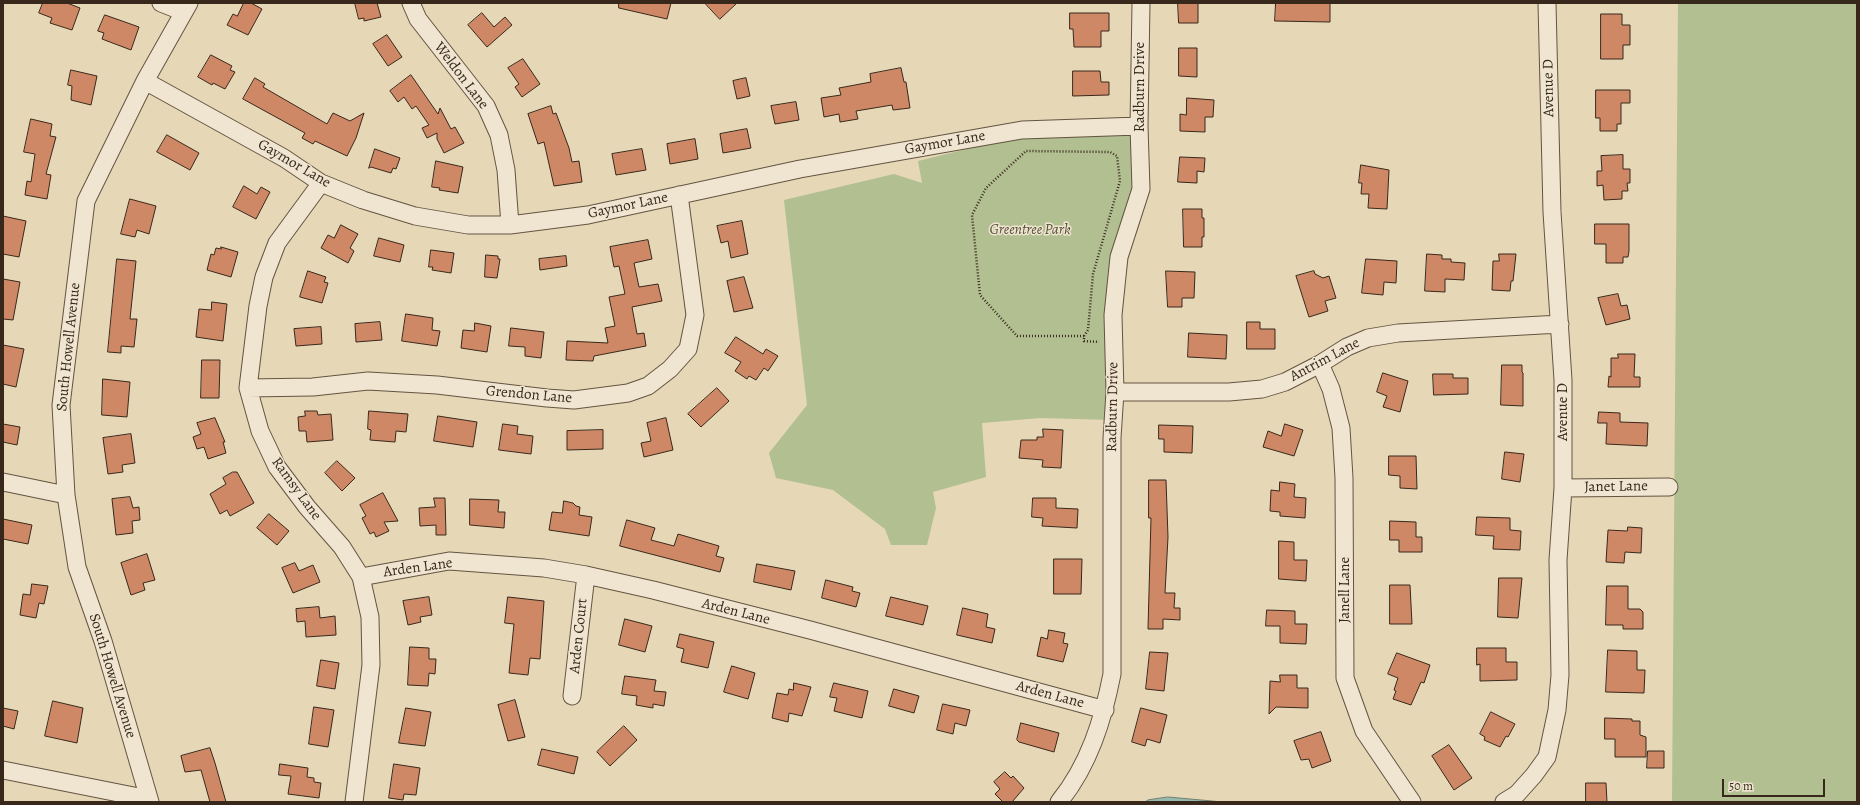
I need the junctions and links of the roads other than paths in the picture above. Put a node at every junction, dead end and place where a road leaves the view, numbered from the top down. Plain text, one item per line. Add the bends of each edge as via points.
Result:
1 (161, 3) edge
2 (411, 3) edge
3 (1141, 3) edge
4 (1548, 3) edge
5 (187, 8) edge
6 (145, 81) junction
7 (1139, 126) junction
8 (321, 183) junction
9 (679, 196) junction
10 (510, 225) junction
11 (1560, 324) junction
12 (1320, 364) junction
13 (248, 388) junction
14 (1115, 392) junction
15 (3, 482) edge
16 (1669, 487) dead end
17 (1563, 488) junction
18 (66, 495) junction
19 (586, 575) junction
20 (362, 577) junction
21 (572, 696) dead end
22 (1105, 710) junction
23 (3, 770) edge
24 (1515, 799) edge
25 (149, 800) edge
26 (354, 802) edge
27 (1059, 802) edge
28 (1412, 802) edge

1 - 5 street
2 - 10 street, Weldon Lane via 418,19 486,106 499,135 506,170
3 - 7 street, Radburn Drive
4 - 11 street, Avenue D via 1552,212
5 - 6 street, South Howell Avenue
6 - 8 street, Gaymor Lane via 284,158
6 - 18 street, South Howell Avenue via 86,201 61,405
7 - 9 street, Gaymor Lane via 1022,130 800,169
7 - 14 street, Radburn Drive via 1141,189 1119,257 1113,315
8 - 10 street, Gaymor Lane via 363,200 415,216 468,226
8 - 13 street, Ramsy Lane via 278,243 264,277
9 - 10 street, Gaymor Lane via 588,215
9 - 13 street, Grendon Lane via 695,315 688,349 670,370 648,386 628,393 574,400 437,385 368,381 313,387
11 - 12 street, Antrim Lane via 1390,334 1368,338 1347,347
11 - 17 street, Avenue D
12 - 14 street, Antrim Lane via 1285,382 1262,389 1229,392
12 - 28 street, Janell Lane via 1331,389 1341,428 1344,478 1345,678 1364,731
13 - 20 street, Ramsy Lane via 260,431 277,468 342,547
14 - 22 street, Radburn Drive via 1112,438 1112,674
15 - 18 street
16 - 17 street, Janet Lane
17 - 24 street, Avenue D via 1558,560 1560,675 1557,710 1547,757
18 - 25 street, South Howell Avenue via 77,567 103,641
19 - 20 street, Arden Lane via 544,568 449,561
19 - 21 street, Arden Court
19 - 22 street, Arden Lane via 810,630
20 - 26 street, Ramsy Lane via 370,617 371,665
22 - 27 street, Radburn Drive via 1087,759
23 - 25 street

